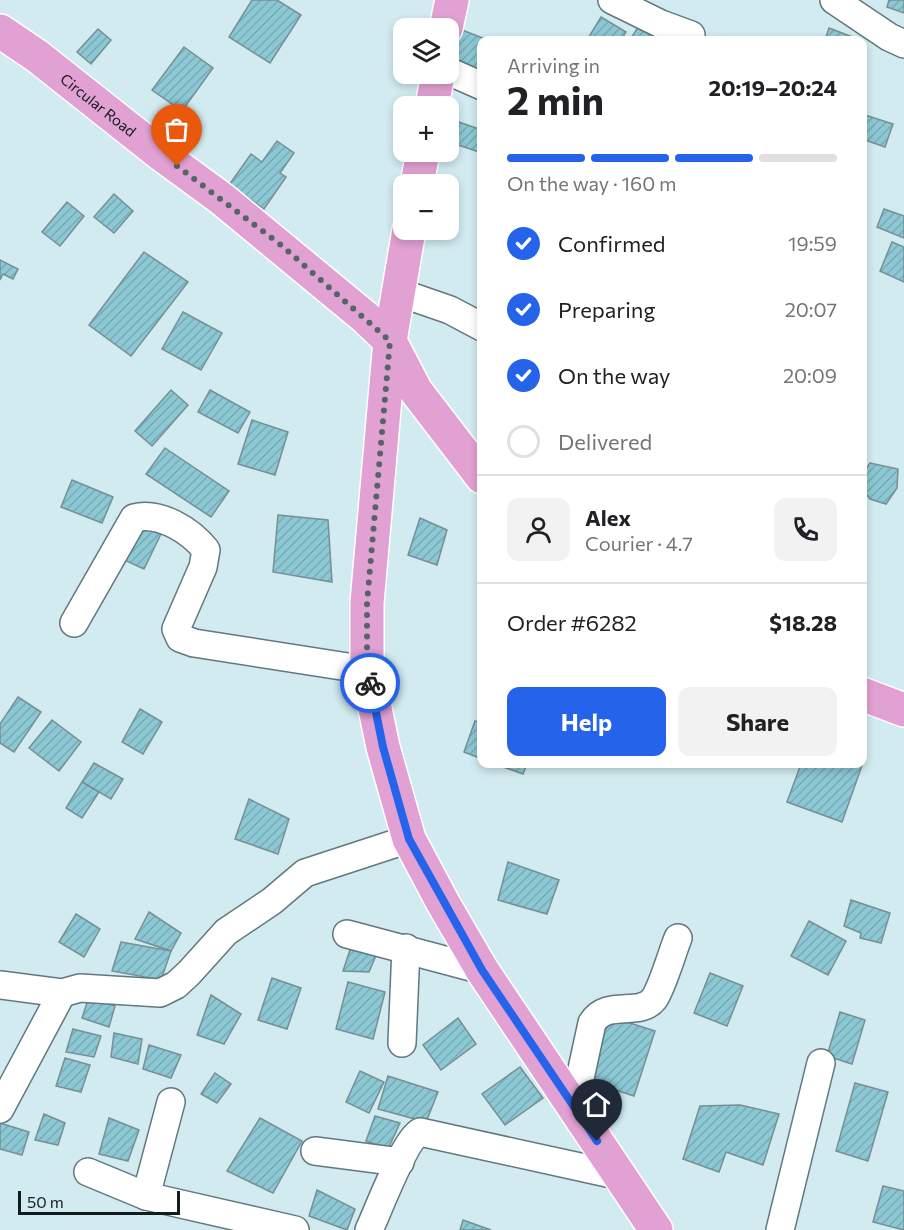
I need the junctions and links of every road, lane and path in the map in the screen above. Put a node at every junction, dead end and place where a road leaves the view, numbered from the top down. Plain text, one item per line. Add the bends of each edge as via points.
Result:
1 (452, 0) edge
2 (612, 0) edge
3 (834, 0) edge
4 (448, 18) edge
5 (0, 31) edge
6 (691, 35) dead end
7 (904, 44) edge
8 (459, 76) edge
9 (477, 84) edge
10 (407, 240) edge
11 (398, 292) junction
12 (477, 324) edge
13 (390, 341) junction
14 (477, 470) edge
15 (74, 623) dead end
16 (367, 670) junction
17 (867, 696) edge
18 (904, 710) edge
19 (409, 839) junction
20 (347, 934) dead end
21 (678, 938) dead end
22 (406, 948) junction
23 (482, 970) junction
24 (0, 985) edge
25 (62, 993) junction
26 (402, 1043) dead end
27 (821, 1062) dead end
28 (171, 1102) dead end
29 (574, 1106) junction
30 (0, 1109) edge
31 (315, 1151) dead end
32 (400, 1162) junction
33 (88, 1172) dead end
34 (621, 1176) junction
35 (146, 1196) junction
36 (295, 1230) edge
37 (369, 1230) edge
38 (656, 1230) edge
39 (780, 1230) edge

1 - 4 main road
2 - 6 street
3 - 7 street
5 - 13 main road, Circular Road via 281,245
8 - 9 street
10 - 11 main road
11 - 12 street via 450,310
11 - 13 main road
13 - 14 main road via 416,391
13 - 16 main road via 367,603
15 - 16 street via 134,518 146,514 195,537 206,550 203,567 176,629 180,638
16 - 19 main road via 383,747
17 - 18 main road
19 - 23 main road
19 - 25 street via 305,873 273,901 226,932 189,973 160,993 80,988
20 - 22 street
21 - 29 street via 654,999 645,1006 597,1014
22 - 23 street
22 - 26 street
23 - 29 main road
24 - 25 street
25 - 30 street
27 - 39 street
28 - 35 street
29 - 34 main road
31 - 32 street
32 - 34 street via 415,1134 420,1132
32 - 37 street
33 - 35 street
34 - 38 main road
35 - 36 street

